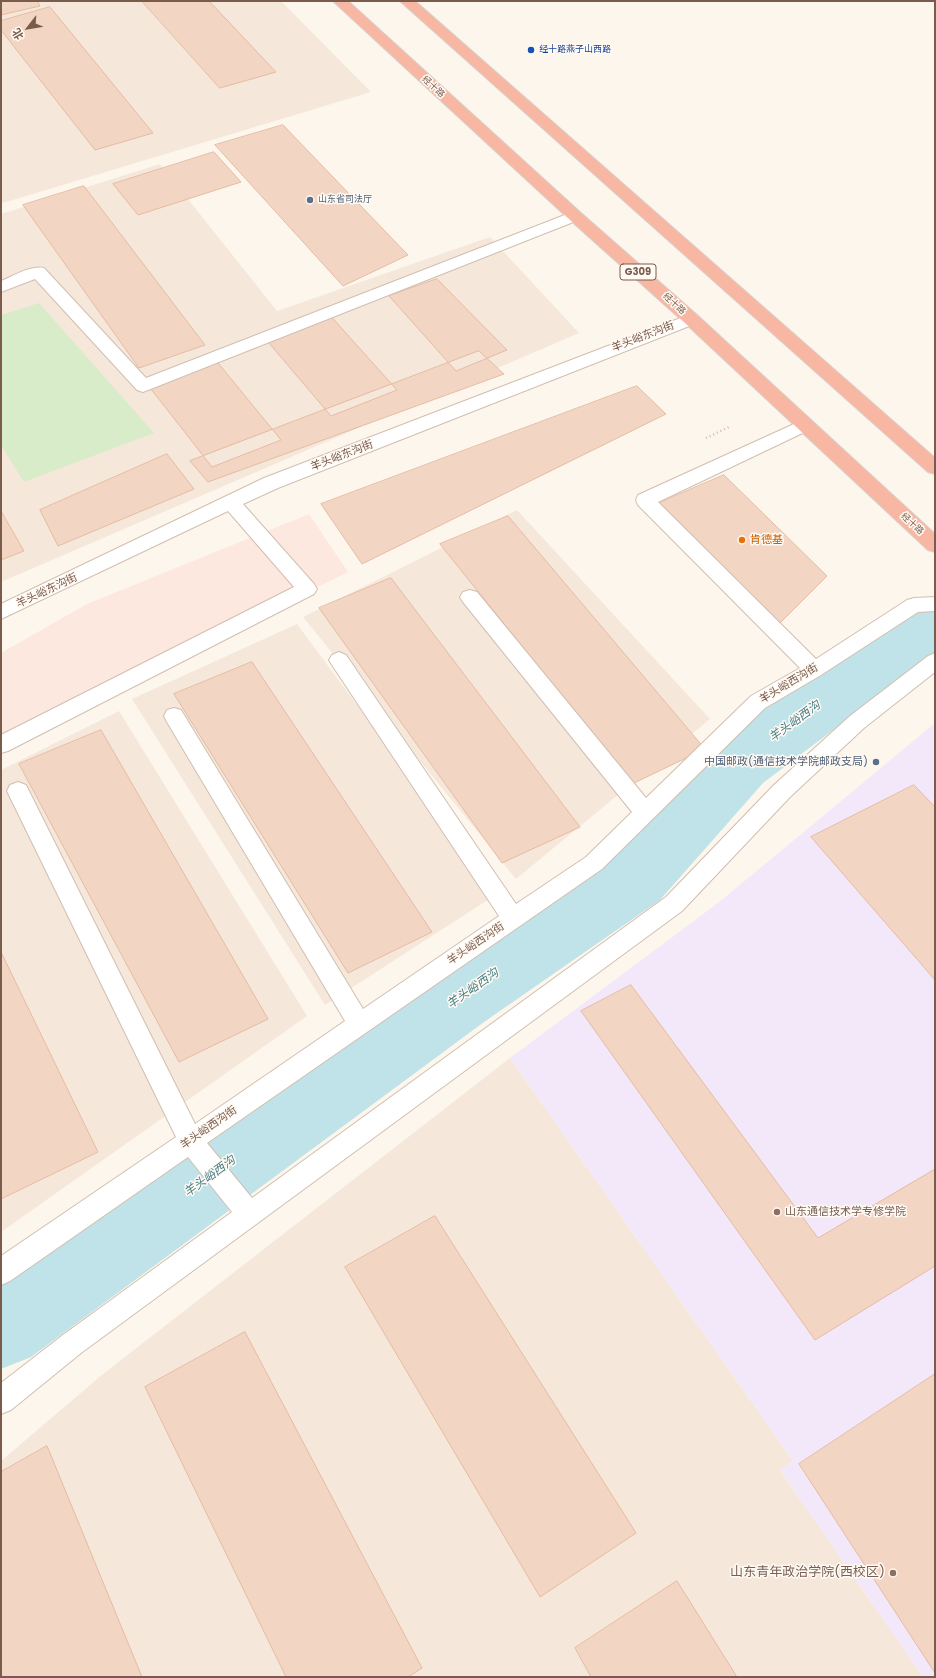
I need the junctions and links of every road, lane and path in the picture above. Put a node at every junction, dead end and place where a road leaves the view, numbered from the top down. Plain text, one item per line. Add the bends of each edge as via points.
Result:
1 (340, 1) edge
2 (407, 1) edge
3 (575, 216) junction
4 (1, 287) edge
5 (691, 319) junction
6 (805, 425) junction
7 (731, 426) dead end
8 (705, 439) dead end
9 (935, 468) edge
10 (231, 503) junction
11 (935, 545) edge
12 (470, 597) dead end
13 (935, 604) edge
14 (1, 612) edge
15 (339, 660) dead end
16 (935, 661) edge
17 (814, 670) junction
18 (174, 716) dead end
19 (1, 745) edge
20 (18, 791) dead end
21 (646, 812) junction
22 (514, 918) junction
23 (360, 1024) junction
24 (191, 1142) junction
25 (248, 1213) junction
26 (1, 1272) edge
27 (1, 1400) edge

1 - 3 highway, 经十路 / G309
2 - 9 highway
3 - 4 street via 143,386 38,272
3 - 5 highway, 经十路 / G309
5 - 6 highway, 经十路 / G309
5 - 10 street, 羊头峪东沟街 via 271,483
6 - 11 highway, 经十路 / G309
6 - 17 street via 645,500
7 - 8 path
10 - 14 street, 羊头峪东沟街
10 - 19 street via 307,589
12 - 21 street
13 - 17 street, 羊头峪西沟街 via 914,605
15 - 22 street
16 - 25 street via 857,722 782,792 674,904
17 - 21 street, 羊头峪西沟街 via 758,702
18 - 23 street
20 - 24 street
21 - 22 street, 羊头峪西沟街 via 594,863
22 - 23 street, 羊头峪西沟街
23 - 24 street, 羊头峪西沟街
24 - 25 street
24 - 26 street, 羊头峪西沟街
25 - 27 street

